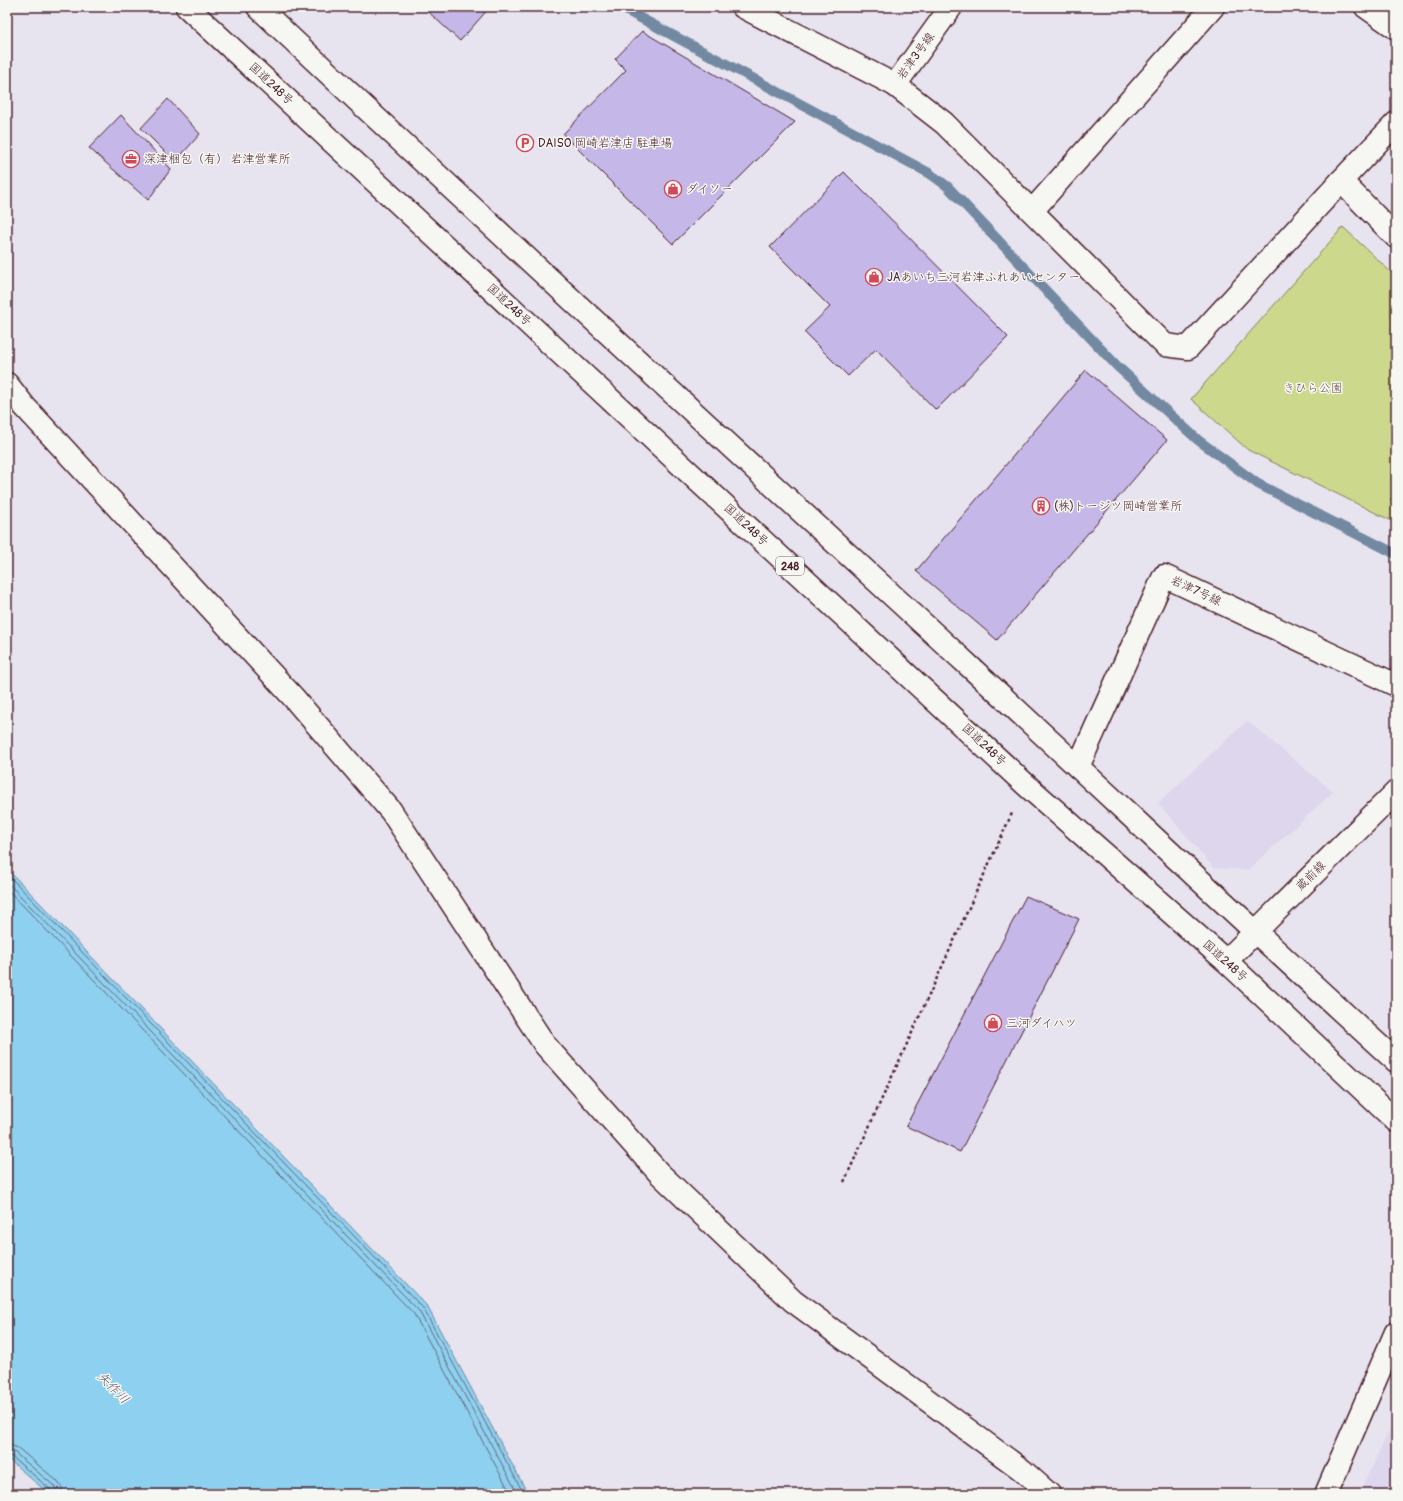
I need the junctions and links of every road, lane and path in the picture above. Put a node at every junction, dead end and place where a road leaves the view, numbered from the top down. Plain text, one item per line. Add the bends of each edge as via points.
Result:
1 (188, 7) edge
2 (258, 7) edge
3 (743, 7) edge
4 (951, 7) edge
5 (1213, 7) edge
6 (1366, 7) edge
7 (1396, 28) edge
8 (895, 85) junction
9 (1396, 123) edge
10 (1341, 181) junction
11 (1032, 211) junction
12 (1396, 237) edge
13 (7, 384) edge
14 (1396, 685) edge
15 (1078, 767) junction
16 (1026, 784) junction
17 (1396, 792) edge
18 (1254, 932) junction
19 (1226, 961) junction
20 (1396, 1061) edge
21 (1396, 1121) edge
22 (844, 1182) dead end
23 (1396, 1332) edge
24 (1049, 1494) edge
25 (1326, 1494) edge

1 - 16 main road, 国道248号 / 248
2 - 15 main road via 445,184
3 - 8 main road
4 - 8 main road, 岩津3号線
5 - 11 main road
6 - 7 main road
8 - 11 main road via 944,123
9 - 10 main road
10 - 11 main road via 1188,348 1165,345
10 - 12 main road
13 - 24 main road via 25,407 293,697 391,811 545,1045 659,1173 793,1301 1022,1470
14 - 15 main road, 岩津7号線 via 1164,576
15 - 18 main road
16 - 19 main road, 国道248号 / 248
16 - 22 path
17 - 18 main road, 蔵前線
18 - 19 main road, 蔵前線
18 - 20 main road
19 - 21 main road, 国道248号 / 248
23 - 25 main road

